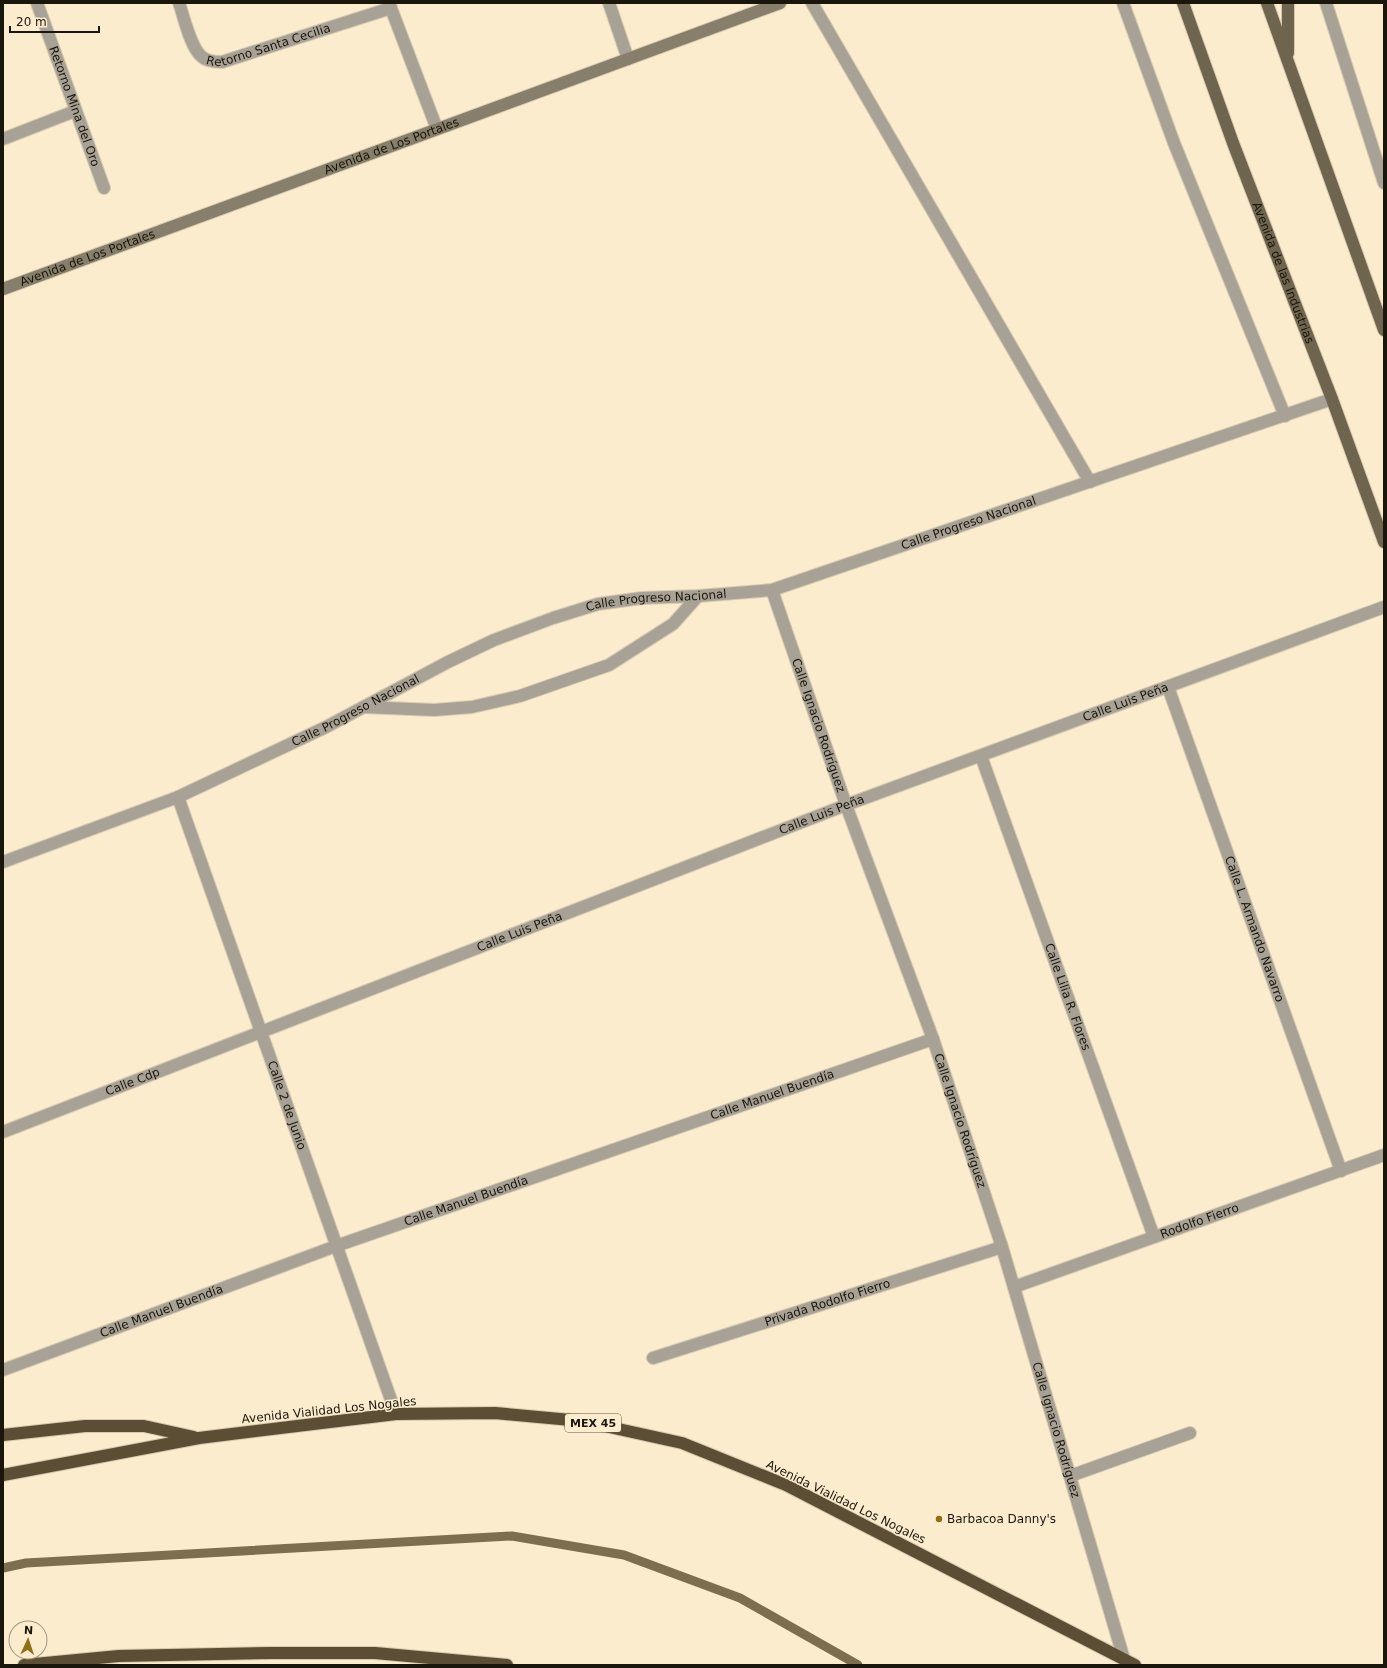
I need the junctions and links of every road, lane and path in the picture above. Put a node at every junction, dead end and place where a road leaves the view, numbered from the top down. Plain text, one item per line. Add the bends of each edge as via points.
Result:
1 (37, 3) edge
2 (179, 3) edge
3 (609, 3) edge
4 (780, 3) edge
5 (812, 3) edge
6 (1123, 3) edge
7 (1184, 3) edge
8 (1267, 3) edge
9 (1288, 3) edge
10 (1326, 3) edge
11 (390, 5) edge
12 (628, 58) junction
13 (1288, 63) junction
14 (75, 111) junction
15 (437, 129) junction
16 (3, 139) edge
17 (1384, 183) edge
18 (104, 188) dead end
19 (3, 289) edge
20 (1384, 330) edge
21 (1332, 399) junction
22 (1285, 416) junction
23 (1090, 482) junction
24 (1384, 542) edge
25 (772, 590) junction
26 (698, 596) junction
27 (1384, 607) edge
28 (1168, 687) junction
29 (363, 707) junction
30 (981, 756) junction
31 (178, 797) junction
32 (846, 806) junction
33 (3, 862) edge
34 (262, 1032) junction
35 (933, 1040) junction
36 (3, 1132) edge
37 (1384, 1155) edge
38 (1342, 1171) junction
39 (1154, 1237) junction
40 (336, 1246) junction
41 (1002, 1246) junction
42 (1014, 1287) junction
43 (653, 1358) dead end
44 (3, 1370) edge
45 (396, 1414) junction
46 (1190, 1433) dead end
47 (3, 1435) edge
48 (199, 1438) junction
49 (3, 1476) edge
50 (1070, 1476) junction
51 (1124, 1659) junction
52 (24, 1665) edge
53 (502, 1665) edge
54 (1136, 1665) edge

1 - 14 street, Retorno Mina del Oro
2 - 11 street, Retorno Santa Cecilia via 195,48 201,56 222,62
3 - 12 street
4 - 12 street, Avenida de Los Portales
5 - 23 street
6 - 22 street via 1174,143
7 - 21 main road, Avenida de las Industrias via 1232,143
8 - 13 main road
9 - 13 main road
10 - 17 street
11 - 15 street
12 - 15 street, Avenida de Los Portales
13 - 20 main road
14 - 16 street
14 - 18 street, Retorno Mina del Oro
15 - 19 street, Avenida de Los Portales
21 - 22 street, Calle Progreso Nacional
21 - 24 main road, Avenida de las Industrias
22 - 23 street, Calle Progreso Nacional
23 - 25 street, Calle Progreso Nacional
25 - 26 street, Calle Progreso Nacional
25 - 32 street, Calle Ignacio Rodríguez
26 - 29 street, Calle Progreso Nacional via 642,598 598,604 553,618 494,640
26 - 29 street via 673,624 609,665 520,696 472,707 434,710
27 - 28 street, Calle Luis Peña
28 - 30 street, Calle Luis Peña
28 - 38 street, Calle L. Armando Navarro
29 - 31 street, Calle Progreso Nacional
30 - 32 street, Calle Luis Peña
30 - 39 street, Calle Lilia R. Flores
31 - 33 street, Calle Progreso Nacional
31 - 34 street, Calle 2 de Junio
32 - 34 street, Calle Luis Peña
32 - 35 street, Calle Ignacio Rodríguez
34 - 36 street, Calle Cdp
34 - 40 street, Calle 2 de Junio
35 - 40 street, Calle Manuel Buendía
35 - 41 street, Calle Ignacio Rodríguez
37 - 38 street, Rodolfo Fierro
38 - 39 street, Rodolfo Fierro
39 - 42 street, Rodolfo Fierro
40 - 44 street, Calle Manuel Buendía
40 - 45 street, Calle 2 de Junio
41 - 42 street, Calle Ignacio Rodríguez
41 - 43 street, Privada Rodolfo Fierro
42 - 50 street, Calle Ignacio Rodríguez
45 - 48 highway, Avenida Vialidad Los Nogales / MEX 45
45 - 51 highway, Avenida Vialidad Los Nogales / MEX 45 via 495,1413 582,1421 682,1442 786,1485
46 - 50 street
47 - 48 highway via 85,1426 144,1426
48 - 49 highway, Avenida Vialidad Los Nogales / MEX 45
50 - 51 street, Calle Ignacio Rodríguez
51 - 54 highway, Avenida Vialidad Los Nogales / MEX 45
52 - 53 highway via 119,1656 271,1653 375,1653

